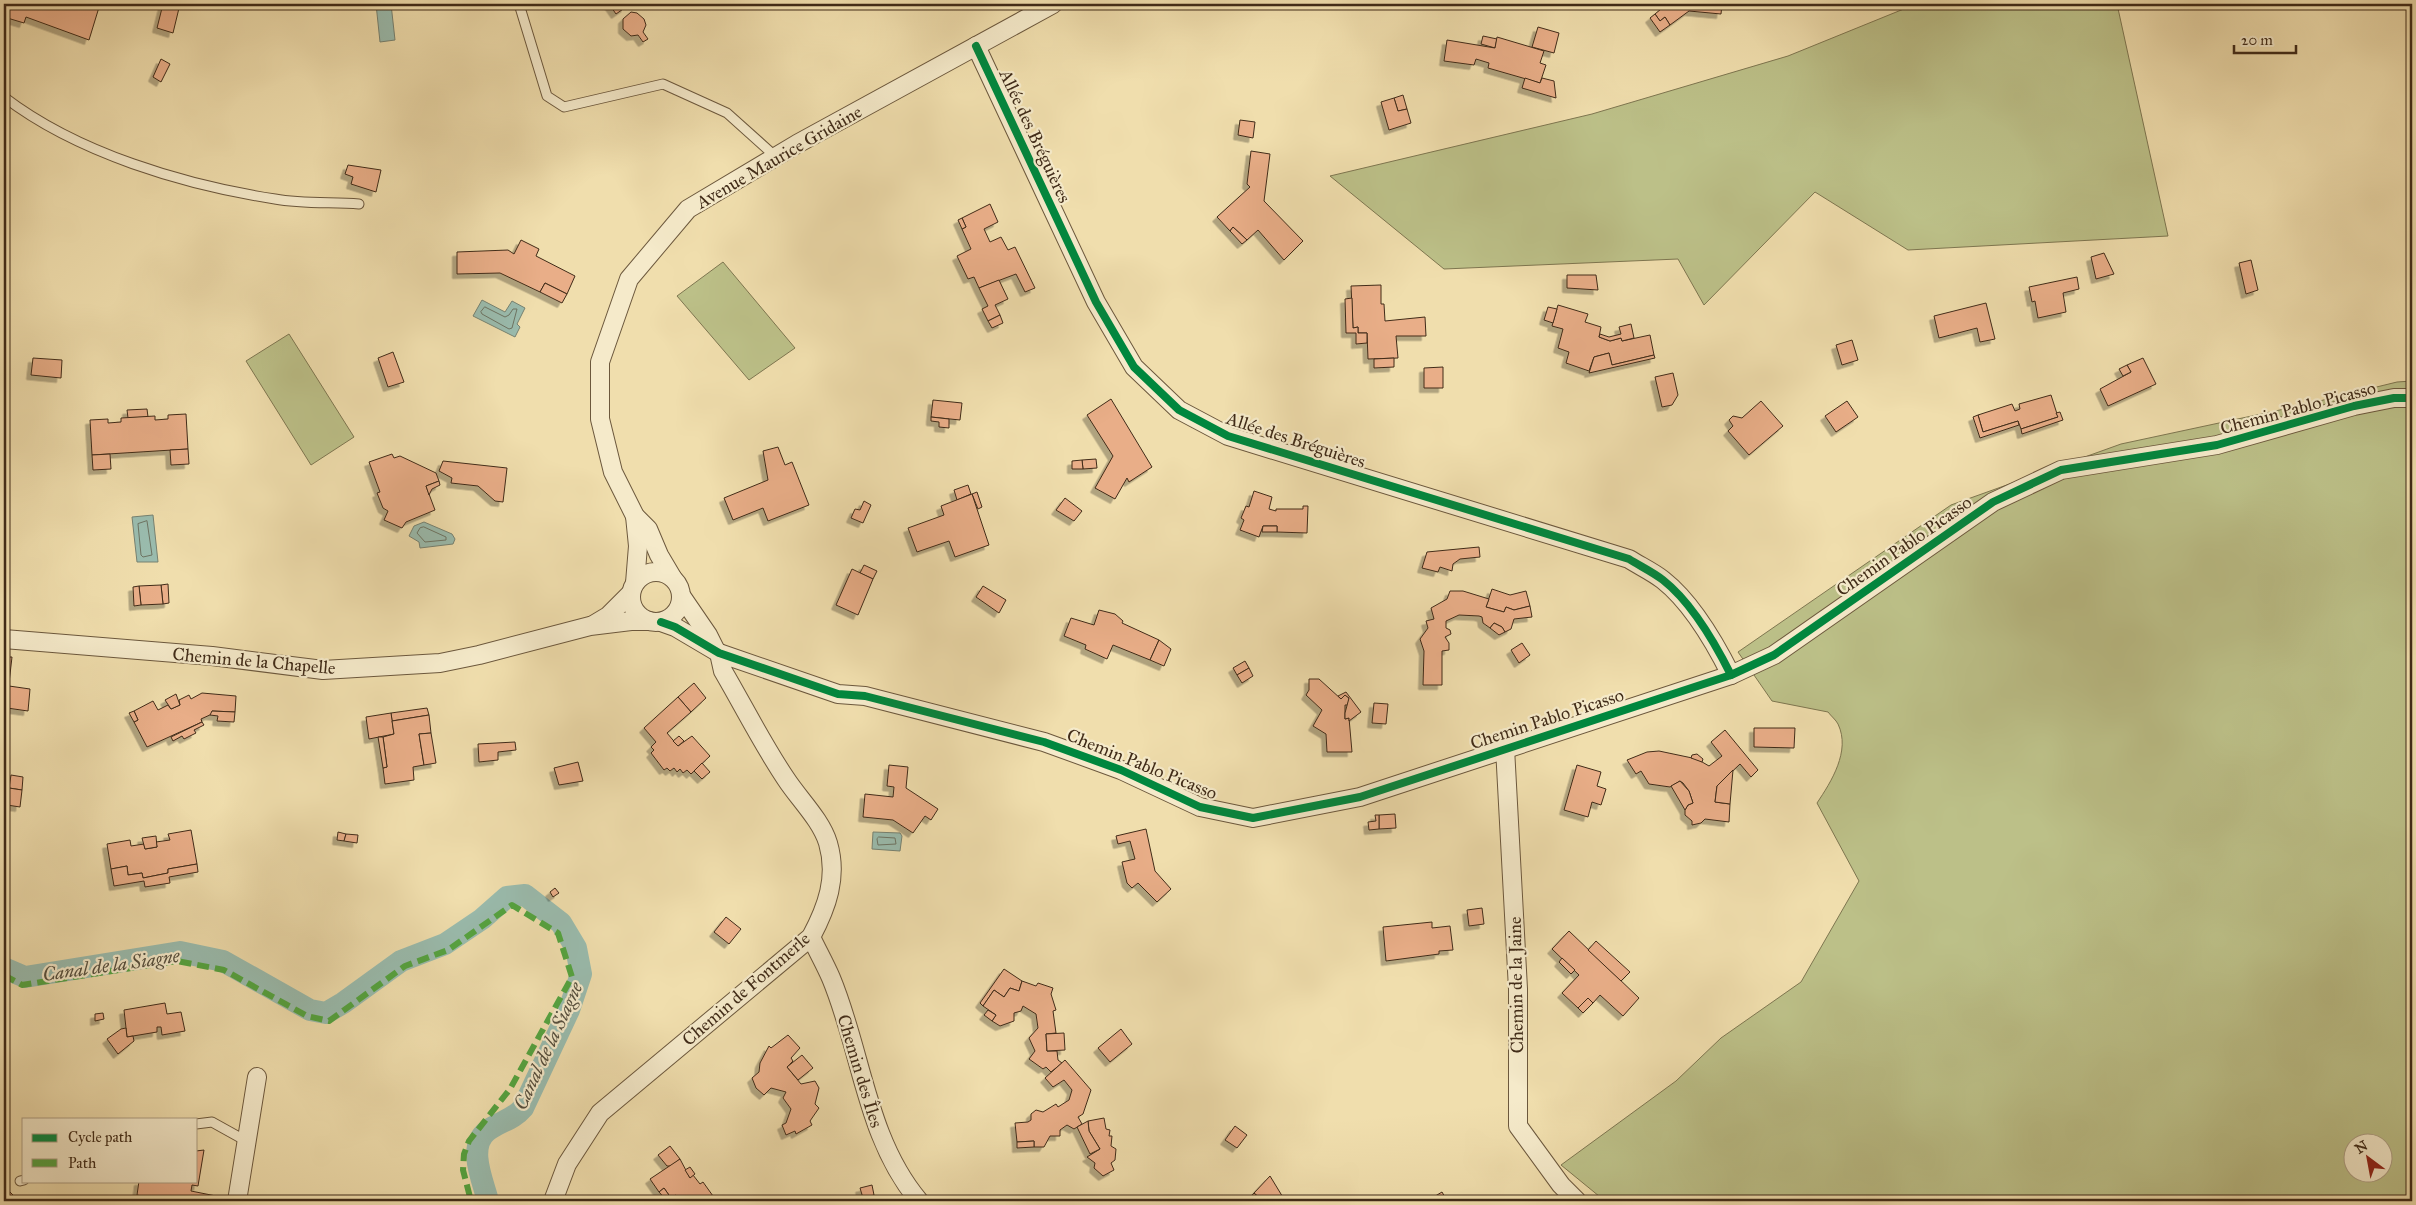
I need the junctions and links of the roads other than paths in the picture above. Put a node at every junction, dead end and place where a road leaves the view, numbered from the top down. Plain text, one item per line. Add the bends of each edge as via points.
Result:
1 (519, 4) edge
2 (1053, 4) edge
3 (976, 46) junction
4 (4, 97) edge
5 (776, 157) junction
6 (359, 204) dead end
7 (2412, 398) edge
8 (635, 516) junction
9 (672, 577) junction
10 (633, 588) junction
11 (682, 597) junction
12 (655, 622) junction
13 (590, 626) junction
14 (4, 639) edge
15 (717, 651) junction
16 (1731, 675) junction
17 (1505, 748) junction
18 (811, 937) junction
19 (258, 1077) dead end
20 (198, 1124) edge
21 (248, 1142) junction
22 (237, 1201) edge
23 (552, 1201) edge
24 (919, 1201) edge
25 (1577, 1201) edge

1 - 5 lane via 547,96 564,107 663,84 727,113
2 - 3 street, Avenue Maurice Gridaine
3 - 5 street, Avenue Maurice Gridaine
3 - 16 street, Allée des Bréguières via 1096,302 1134,367 1179,410 1228,436 1629,559 1664,580 1712,638
4 - 6 lane via 61,134 148,168 276,200
5 - 8 street, Avenue Maurice Gridaine via 688,210 629,279 600,362 600,419 613,472
7 - 16 street, Chemin Pablo Picasso via 2354,406 2217,445 2061,470 1992,502 1774,655
8 - 9 street, Avenue Maurice Gridaine via 648,529
8 - 10 street, Avenue Maurice Gridaine via 638,546
9 - 10 street via 657,572 641,577
9 - 11 street
10 - 12 street via 633,607 642,618
10 - 13 street, Chemin de la Chapelle via 608,616
11 - 12 street via 676,613
11 - 15 street
12 - 13 street, Chemin de la Chapelle
12 - 15 street, Chemin Pablo Picasso
13 - 14 street, Chemin de la Chapelle via 440,663 323,670 212,656
15 - 17 street, Chemin Pablo Picasso via 838,694 865,696 1044,742 1121,770 1200,807 1253,818 1360,798
15 - 18 street, Chemin de Fontmerle via 723,671 827,842 832,876 828,900
16 - 17 street, Chemin Pablo Picasso
17 - 25 street, Chemin de la Jaine via 1518,989 1518,1126
18 - 23 street, Chemin de Fontmerle via 600,1113 566,1164
18 - 24 street, Chemin des Îles via 831,979 881,1140 895,1169
19 - 21 street
20 - 21 lane via 212,1122
21 - 22 street

